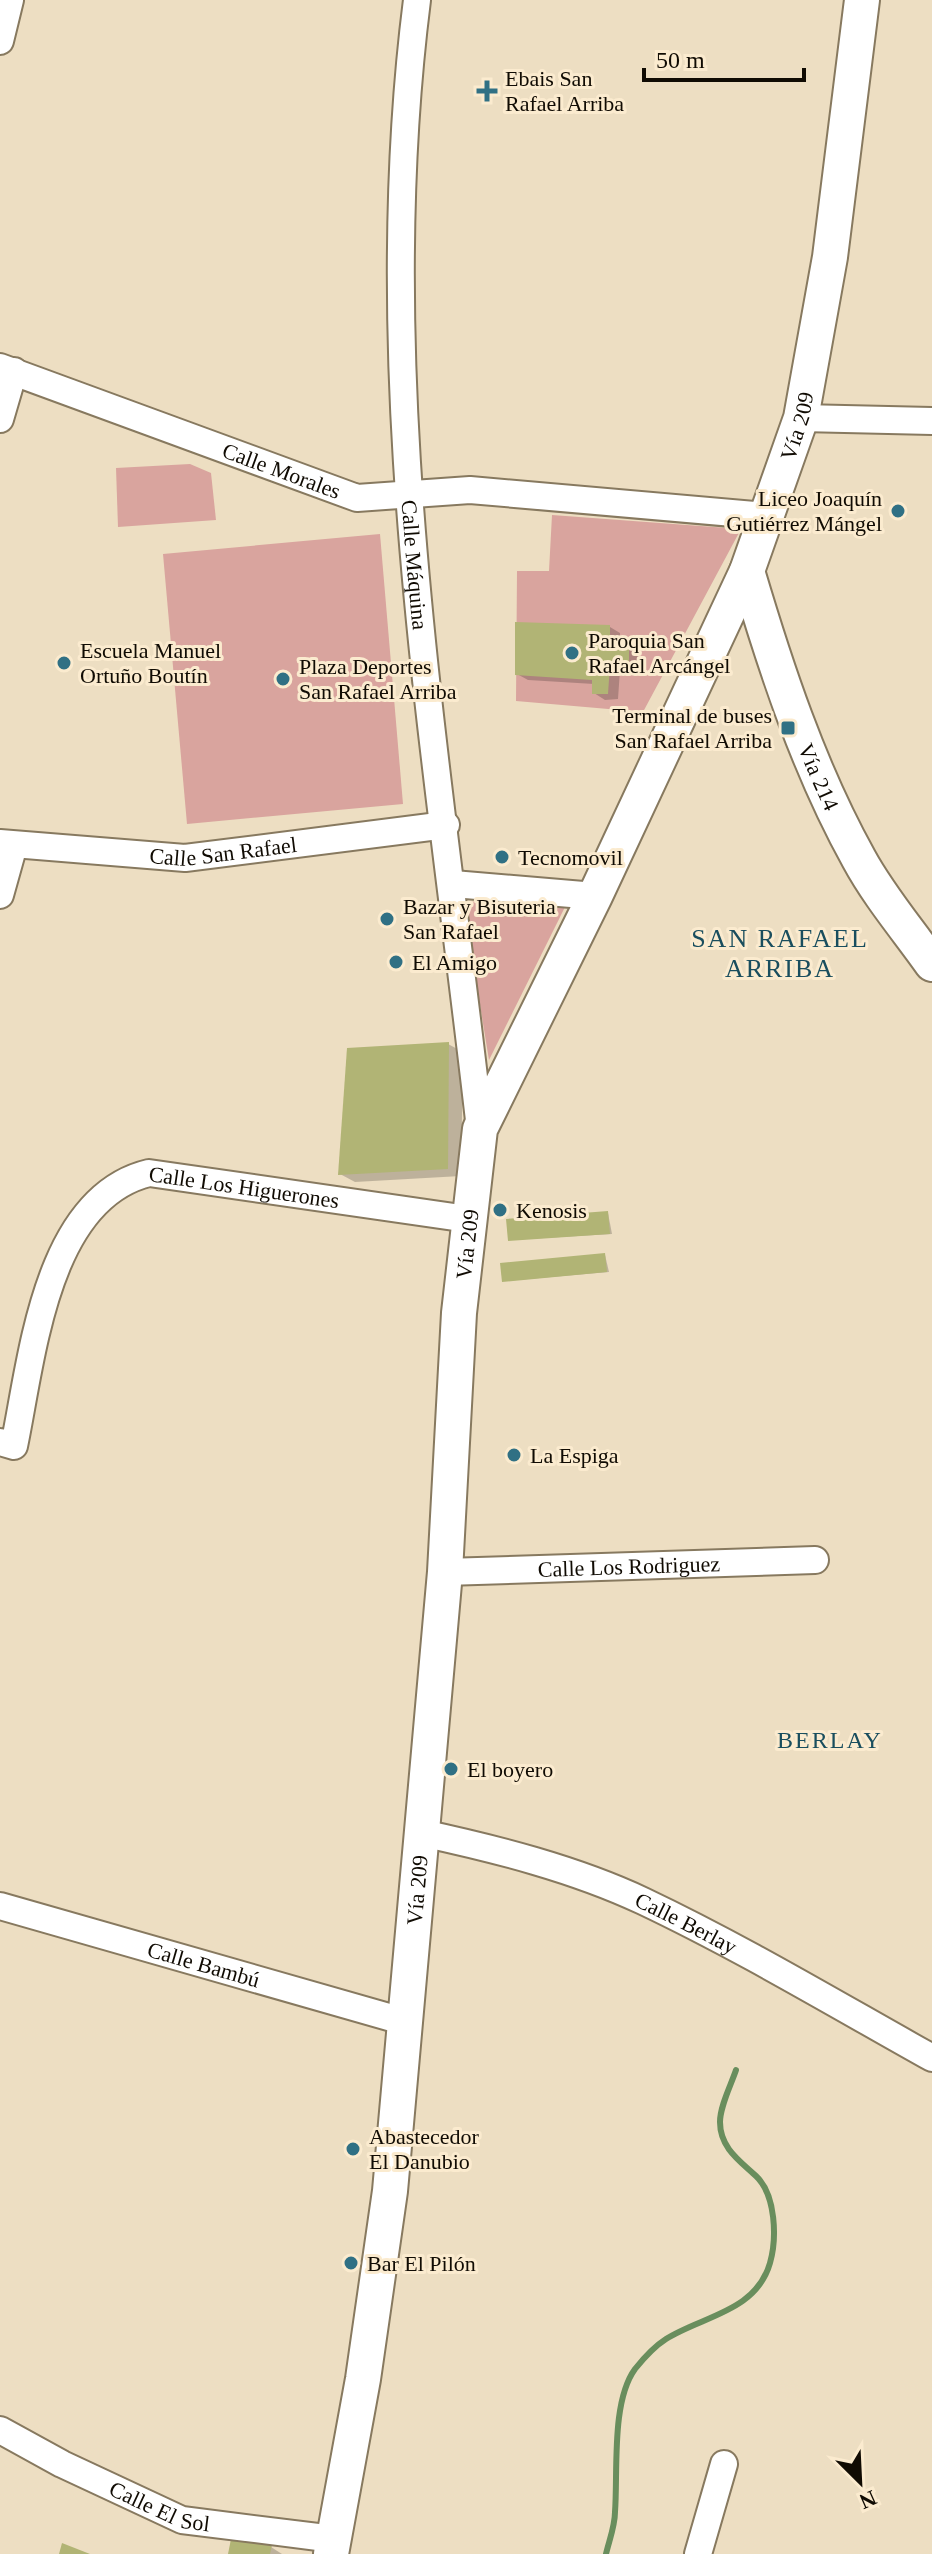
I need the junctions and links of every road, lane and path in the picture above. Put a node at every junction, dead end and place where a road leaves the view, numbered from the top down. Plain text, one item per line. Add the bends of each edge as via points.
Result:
1 (10, 0) edge
2 (417, 0) edge
3 (862, 0) edge
4 (0, 41) edge
5 (7, 369) edge
6 (801, 418) junction
7 (0, 419) edge
8 (932, 421) edge
9 (407, 496) junction
10 (766, 516) junction
11 (747, 571) junction
12 (771, 652) junction
13 (705, 661) junction
14 (446, 825) junction
15 (7, 844) edge
16 (453, 884) junction
17 (0, 895) edge
18 (595, 896) junction
19 (932, 964) edge
20 (480, 1129) junction
21 (468, 1219) junction
22 (7, 1444) edge
23 (815, 1560) dead end
24 (445, 1572) junction
25 (422, 1833) junction
26 (0, 1906) edge
27 (406, 2022) junction
28 (932, 2058) edge
29 (0, 2430) edge
30 (724, 2464) dead end
31 (333, 2547) edge
32 (698, 2554) edge

1 - 4 street
2 - 9 street, Calle Máquina via 400,185
3 - 6 main road, Vía 209 via 830,257
5 - 7 street
5 - 9 street, Calle Morales via 357,498
6 - 8 street
6 - 10 main road, Vía 209
9 - 10 street, Calle Morales via 470,490
9 - 14 street, Calle Máquina
10 - 11 main road, Vía 209
11 - 12 main road, Vía 214
11 - 13 main road, Vía 209
12 - 13 main road via 744,647
12 - 19 main road, Vía 214 via 814,765 860,861
13 - 18 main road, Vía 209
14 - 15 street, Calle San Rafael via 185,858
14 - 16 street, Calle Máquina
15 - 17 street
16 - 18 street
16 - 20 street, Calle Máquina
18 - 20 main road, Vía 209
20 - 21 main road, Vía 209
21 - 22 street, Calle Los Higuerones via 149,1173 126,1178 93,1206 75,1231 47,1289
21 - 24 main road, Vía 209
23 - 24 street, Calle Los Rodriguez
24 - 25 main road, Vía 209
25 - 27 main road, Vía 209
25 - 28 street, Calle Berlay via 472,1844 641,1900
26 - 27 street, Calle Bambú
27 - 31 main road, Vía 209 via 390,2191
29 - 31 street, Calle El Sol via 182,2520
30 - 32 street

